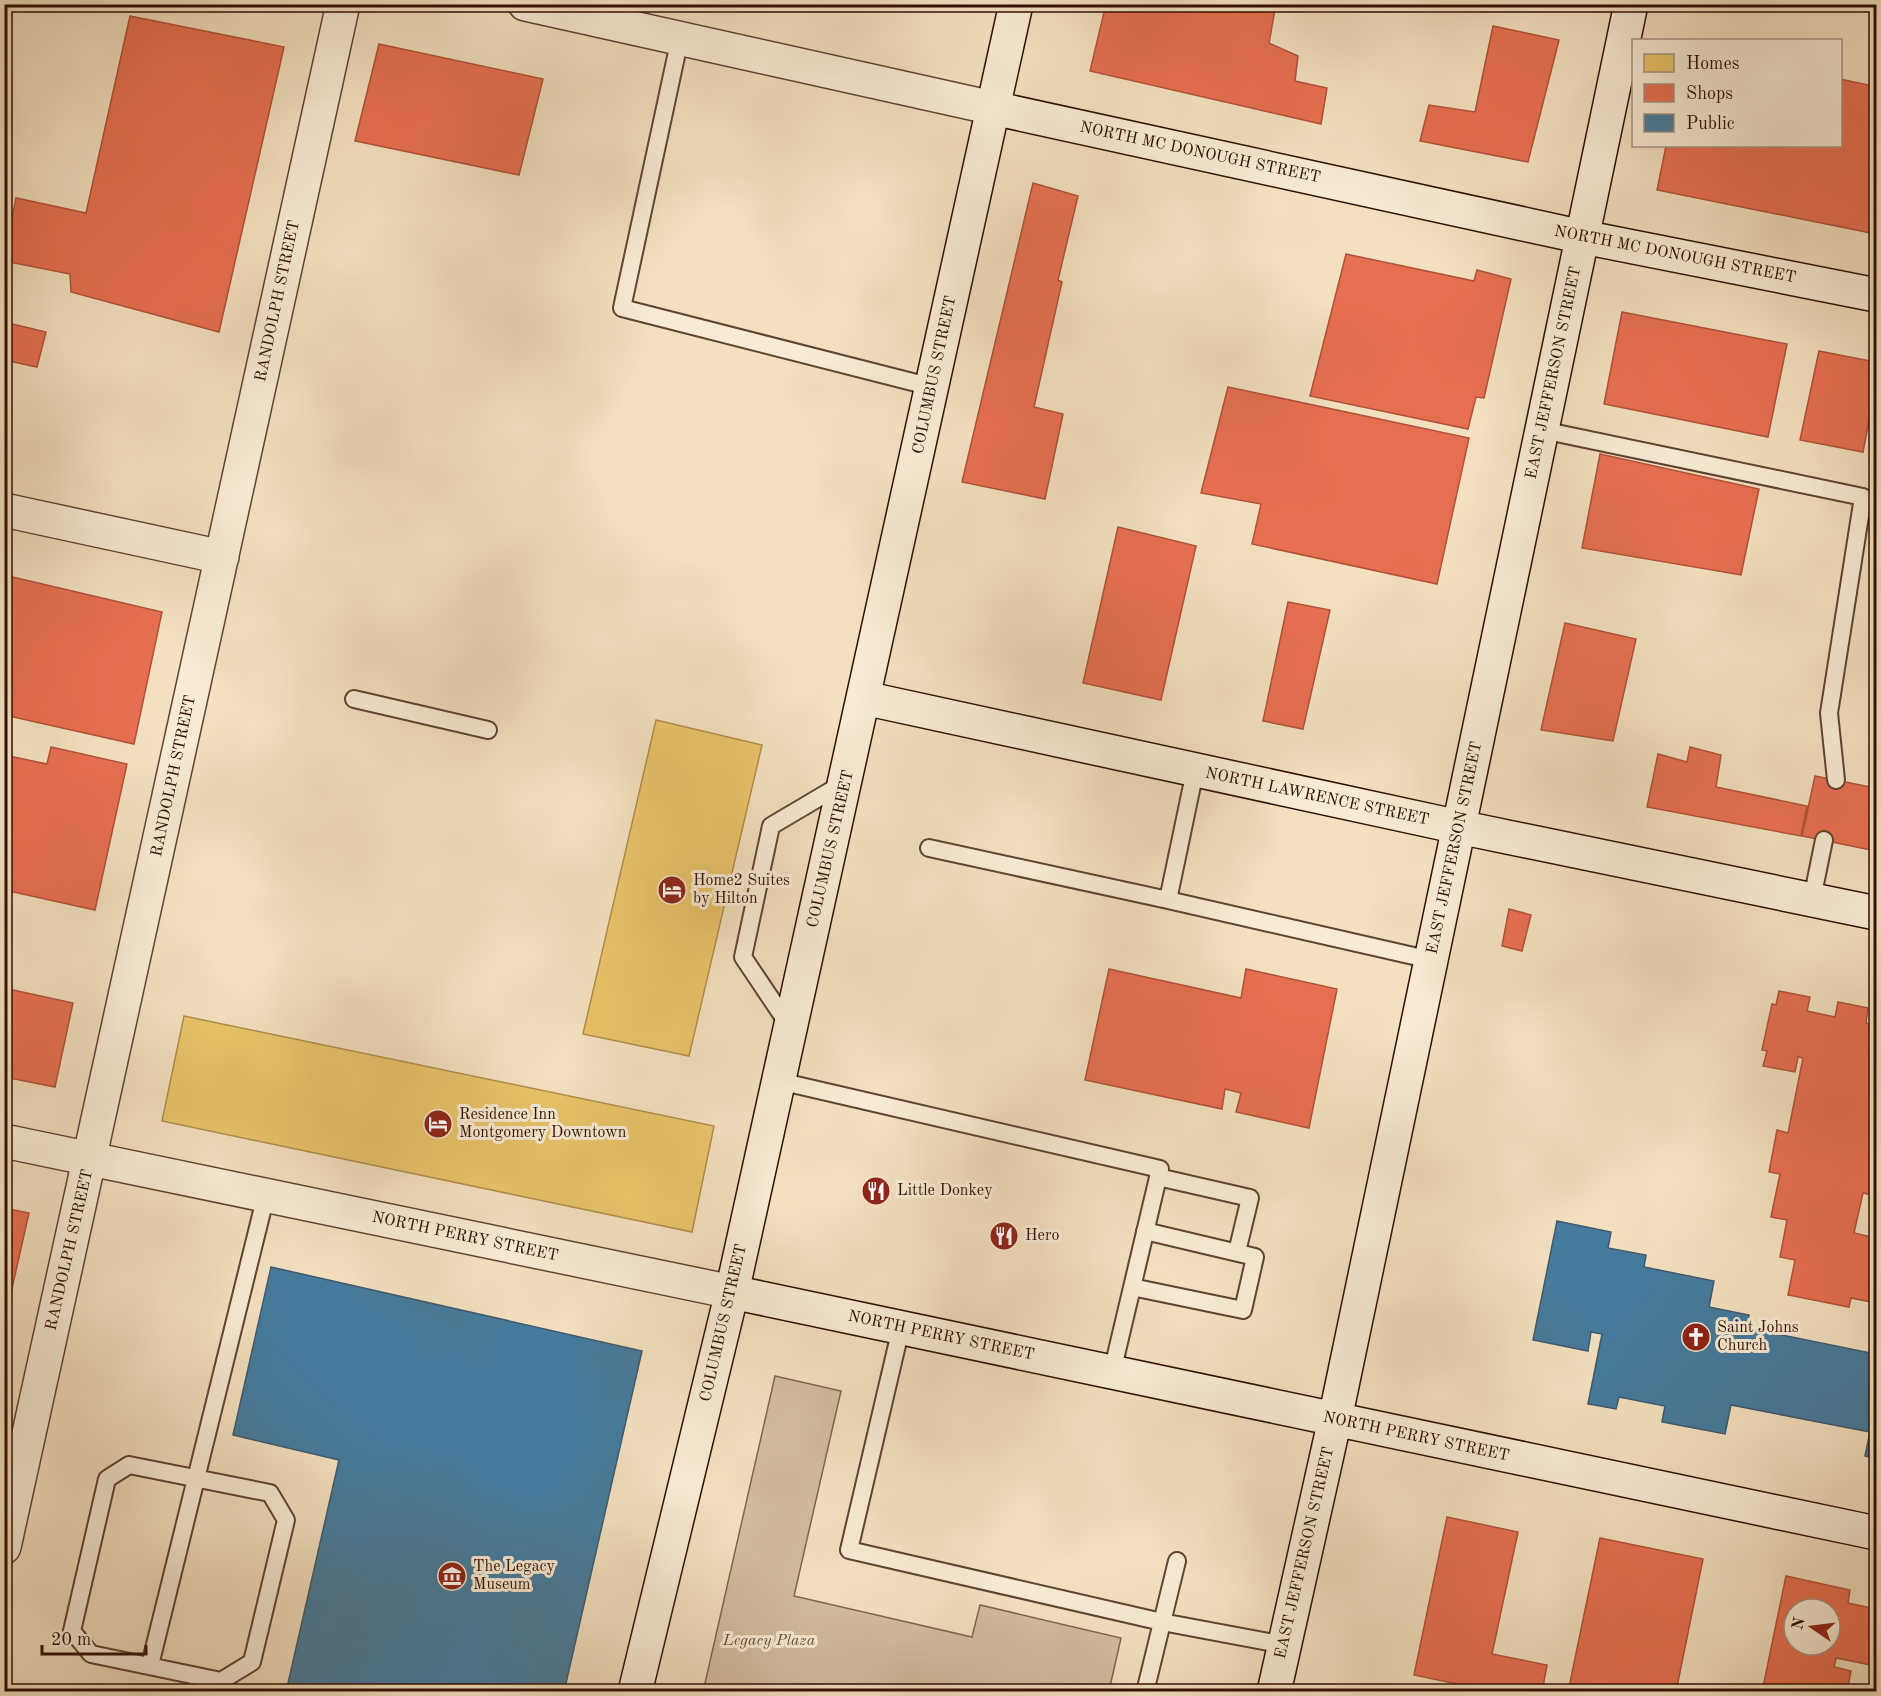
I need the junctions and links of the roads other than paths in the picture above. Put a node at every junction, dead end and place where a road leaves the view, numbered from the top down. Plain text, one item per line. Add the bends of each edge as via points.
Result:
1 (343, 4) edge
2 (525, 4) edge
3 (1016, 4) edge
4 (1631, 4) edge
5 (680, 39) junction
6 (993, 108) junction
7 (1583, 237) junction
8 (1876, 295) edge
9 (932, 387) junction
10 (1542, 430) junction
11 (4, 510) edge
12 (222, 557) junction
13 (864, 698) junction
14 (354, 699) dead end
15 (488, 730) dead end
16 (1195, 771) junction
17 (1836, 780) dead end
18 (846, 782) junction
19 (1460, 827) junction
20 (1824, 840) dead end
21 (929, 848) dead end
22 (1812, 899) junction
23 (1168, 900) junction
24 (1876, 913) edge
25 (1431, 960) junction
26 (791, 1029) junction
27 (779, 1081) junction
28 (4, 1141) edge
29 (91, 1159) junction
30 (1159, 1173) junction
31 (266, 1195) junction
32 (1145, 1231) junction
33 (1237, 1252) junction
34 (1132, 1287) junction
35 (732, 1292) junction
36 (901, 1328) junction
37 (1112, 1372) junction
38 (1335, 1419) junction
39 (196, 1478) junction
40 (1876, 1533) edge
41 (4, 1547) edge
42 (1177, 1561) dead end
43 (1162, 1622) junction
44 (1285, 1645) junction
45 (150, 1665) junction
46 (635, 1692) edge
47 (1145, 1692) edge
48 (1274, 1692) edge

1 - 12 street, RANDOLPH STREET
2 - 5 street, NORTH MC DONOUGH STREET
3 - 6 street, COLUMBUS STREET
4 - 7 street, EAST JEFFERSON STREET
5 - 6 street, NORTH MC DONOUGH STREET
5 - 9 lane via 622,308
6 - 7 street, NORTH MC DONOUGH STREET
6 - 9 street, COLUMBUS STREET
7 - 8 street, NORTH MC DONOUGH STREET
7 - 10 street, EAST JEFFERSON STREET
9 - 13 street, COLUMBUS STREET
10 - 17 lane via 1863,497 1829,713
10 - 19 street, EAST JEFFERSON STREET
11 - 12 street
12 - 29 street, RANDOLPH STREET
13 - 16 street, NORTH LAWRENCE STREET
13 - 18 street, COLUMBUS STREET
14 - 15 lane
16 - 19 street, NORTH LAWRENCE STREET
16 - 23 lane
18 - 26 street, COLUMBUS STREET
18 - 26 lane via 771,826 743,957
19 - 22 street, NORTH LAWRENCE STREET
19 - 25 street, EAST JEFFERSON STREET
20 - 22 lane
21 - 23 lane
22 - 24 street, NORTH LAWRENCE STREET
23 - 25 lane
25 - 38 street, EAST JEFFERSON STREET
26 - 27 street, COLUMBUS STREET
27 - 30 lane
27 - 35 street, COLUMBUS STREET
28 - 29 street, NORTH PERRY STREET
29 - 31 street, NORTH PERRY STREET
29 - 41 street, RANDOLPH STREET
30 - 32 lane
30 - 33 lane via 1250,1198
31 - 35 street, NORTH PERRY STREET
31 - 39 lane
32 - 33 lane
32 - 34 lane
33 - 34 lane via 1255,1257 1243,1310
34 - 37 lane
35 - 36 street, NORTH PERRY STREET
35 - 46 street, COLUMBUS STREET
36 - 37 street, NORTH PERRY STREET
36 - 43 lane via 849,1550
37 - 38 street, NORTH PERRY STREET
38 - 40 street, NORTH PERRY STREET
38 - 44 street, EAST JEFFERSON STREET
39 - 45 lane
39 - 45 lane via 129,1465 107,1479 72,1631 91,1654
39 - 45 lane via 270,1493 286,1520 252,1662 221,1681
42 - 43 lane
43 - 44 lane
43 - 47 lane
44 - 48 street, EAST JEFFERSON STREET

